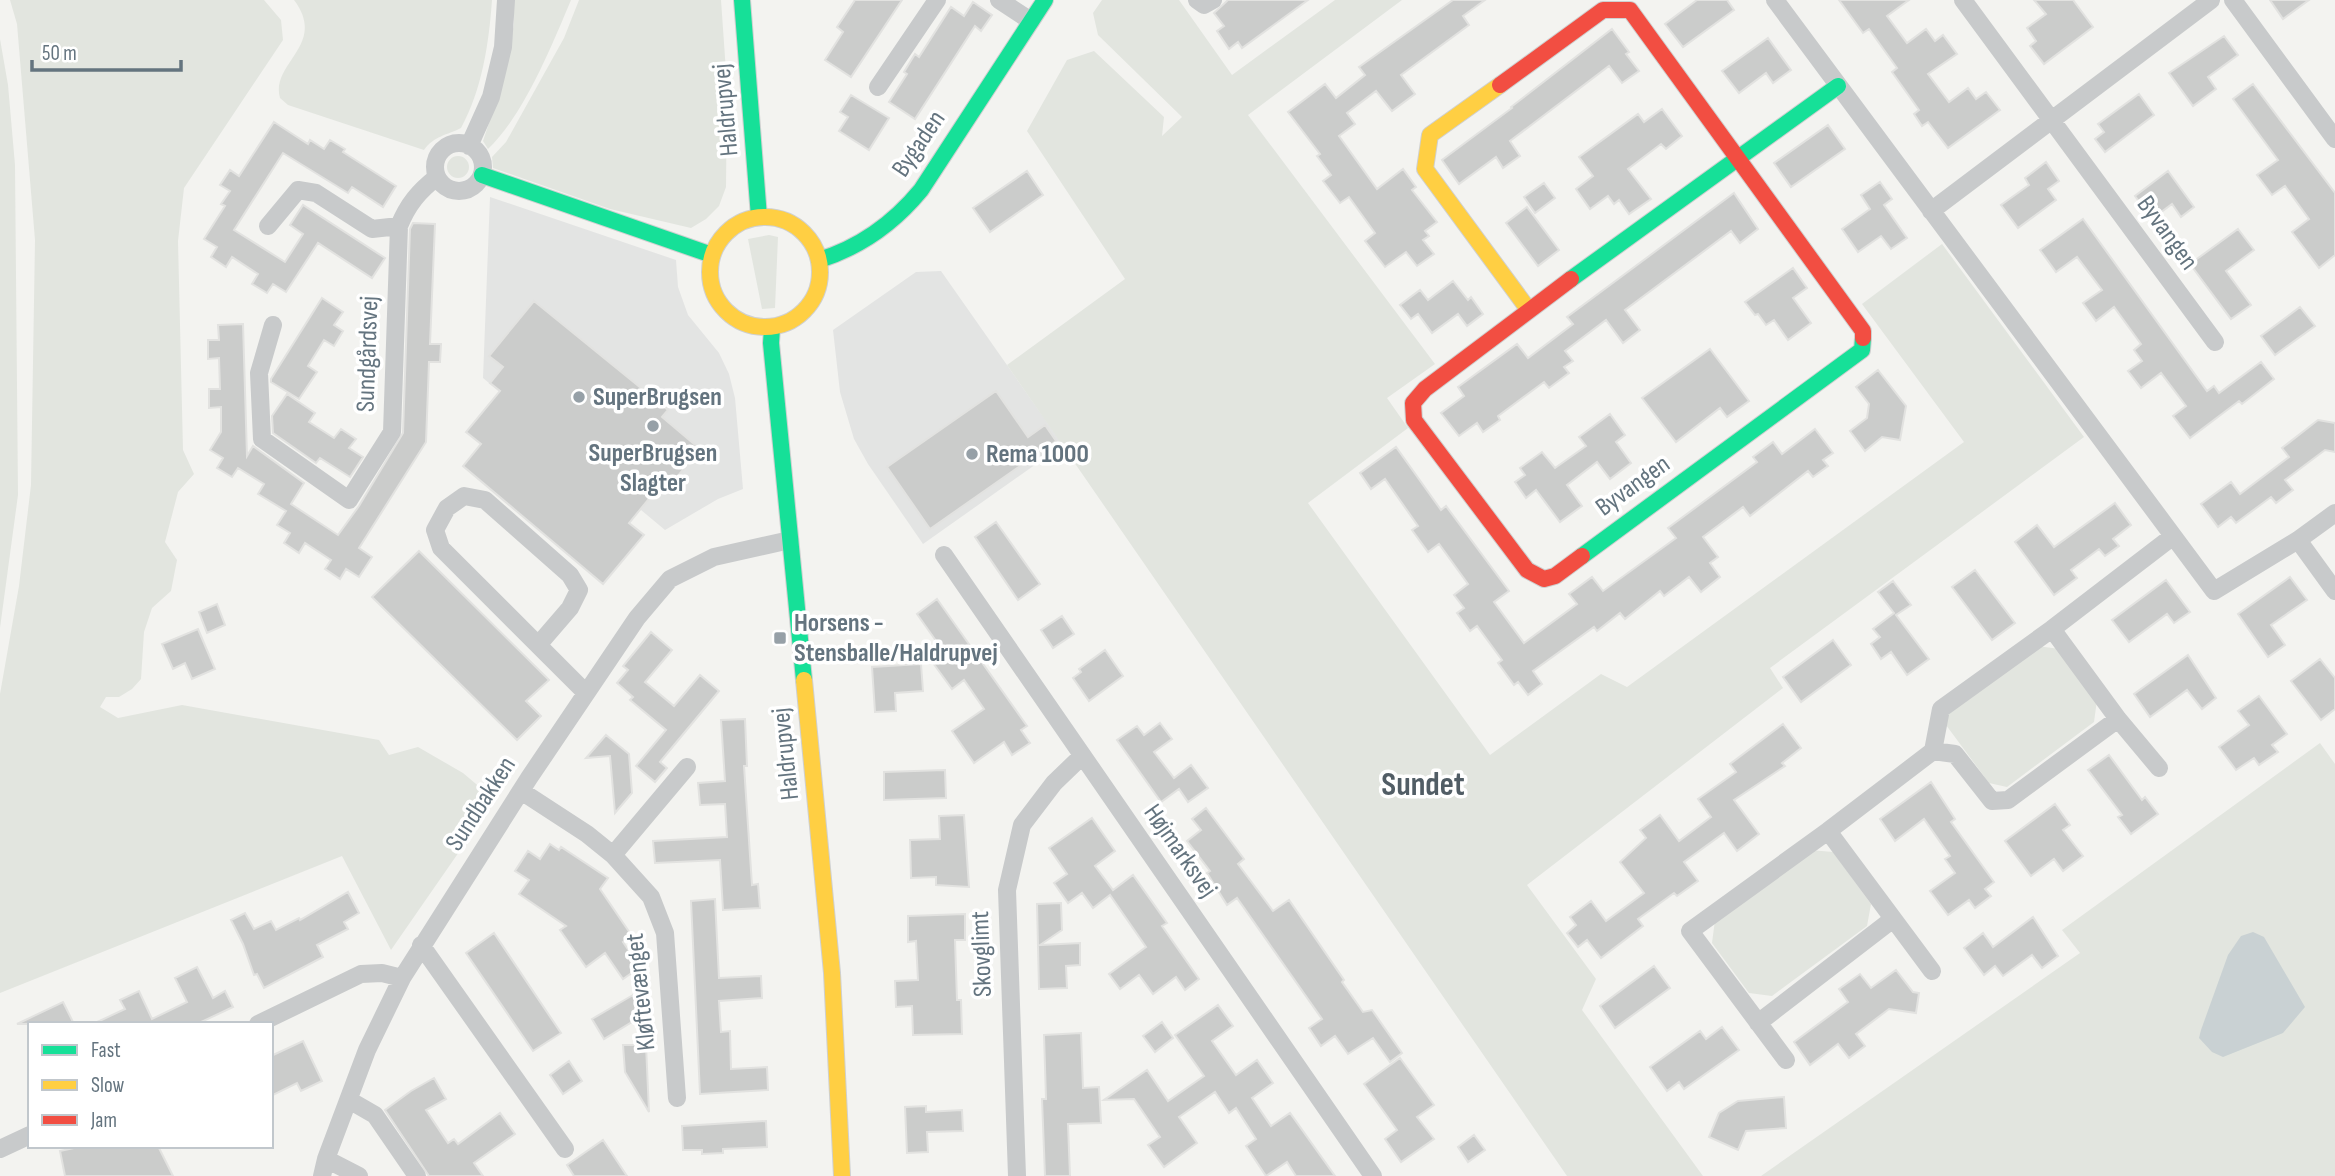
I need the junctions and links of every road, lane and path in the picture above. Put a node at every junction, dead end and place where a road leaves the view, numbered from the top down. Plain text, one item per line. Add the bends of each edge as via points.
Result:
1 (506, 0) edge
2 (742, 0) edge
3 (937, 0) edge
4 (999, 0) edge
5 (1045, 0) edge
6 (1197, 0) edge
7 (1213, 0) edge
8 (1775, 0) edge
9 (1963, 0) edge
10 (2211, 0) edge
11 (2233, 0) edge
12 (1031, 21) junction
13 (1838, 86) junction
14 (878, 87) dead end
15 (2052, 120) junction
16 (2335, 138) edge
17 (469, 146) junction
18 (1736, 157) junction
19 (482, 175) junction
20 (437, 177) junction
21 (1931, 211) junction
22 (759, 217) junction
23 (268, 226) dead end
24 (399, 226) junction
25 (712, 255) junction
26 (819, 260) junction
27 (1528, 309) junction
28 (273, 325) dead end
29 (772, 328) junction
30 (2215, 342) dead end
31 (2335, 513) edge
32 (2172, 537) junction
33 (790, 540) junction
34 (2298, 540) junction
35 (944, 555) dead end
36 (2335, 591) edge
37 (2052, 629) junction
38 (539, 644) junction
39 (586, 693) junction
40 (2118, 719) junction
41 (1933, 751) junction
42 (1082, 756) junction
43 (687, 767) dead end
44 (2159, 768) dead end
45 (521, 791) junction
46 (1828, 831) junction
47 (613, 855) junction
48 (1894, 919) junction
49 (421, 945) junction
50 (1933, 971) dead end
51 (402, 978) junction
52 (262, 1022) edge
53 (1758, 1023) junction
54 (1786, 1060) dead end
55 (677, 1098) dead end
56 (349, 1100) junction
57 (28, 1136) edge
58 (0, 1149) edge
59 (565, 1149) dead end
60 (324, 1168) edge
61 (359, 1176) edge
62 (417, 1176) edge
63 (842, 1176) edge
64 (1017, 1176) edge
65 (1373, 1176) edge

1 - 17 street via 503,47 491,97
2 - 22 street, Haldrupvej
3 - 14 street
4 - 12 street
5 - 12 street, Bygaden
6 - 7 street via 1204,5
8 - 13 street
9 - 15 street, Byvangen
10 - 15 street
11 - 16 street
12 - 26 street, Bygaden via 903,214 870,240
13 - 18 street, Byvangen
13 - 21 street
15 - 21 street
15 - 30 street, Byvangen
17 - 19 street via 481,158
17 - 20 street via 460,143 441,151 436,160
18 - 27 street, Byvangen
18 - 27 street, Byvangen via 1630,10 1603,10 1430,135 1425,169
18 - 27 street, Byvangen via 1863,331 1862,350 1555,576 1544,579 1527,570 1414,420 1413,402 1425,389
19 - 20 street via 466,191 453,191
19 - 25 street
20 - 24 street, Sundgårdsvej via 408,204
21 - 32 street
22 - 25 street via 732,228
22 - 26 street via 774,217 800,230
23 - 24 street via 298,190 316,193 372,229
24 - 28 street, Sundgårdsvej via 392,432 349,500 262,439 259,373
25 - 29 street via 710,282 720,306 746,325
26 - 29 street via 818,288 810,304 795,319
29 - 33 street, Haldrupvej
31 - 34 street
32 - 34 street via 2214,591
32 - 37 street
33 - 39 street, Sundbakken via 713,557 670,579
33 - 63 street, Haldrupvej via 832,973
34 - 36 street
35 - 42 street, Højmarksvej
37 - 40 street
37 - 41 street via 1941,709
38 - 38 street via 441,548 435,530 447,508 464,496 485,500 570,575 579,590
38 - 39 street
39 - 45 street, Sundbakken
40 - 41 street via 2008,800 1992,801 1955,754
40 - 44 street
41 - 46 street
42 - 64 street, Skovglimt via 1022,825 1007,890
42 - 65 street, Højmarksvej
43 - 47 street
45 - 47 street, Kløftevænget
45 - 49 street, Sundbakken
46 - 48 street
46 - 53 street via 1690,931
47 - 55 street, Kløftevænget via 651,897 665,933
48 - 50 street
48 - 53 street
49 - 51 street, Sundbakken
49 - 59 street
51 - 52 street via 361,974
51 - 56 street, Sundbakken
53 - 54 street
56 - 60 street, Sundbakken
56 - 62 street via 375,1115
57 - 58 street
60 - 61 street

